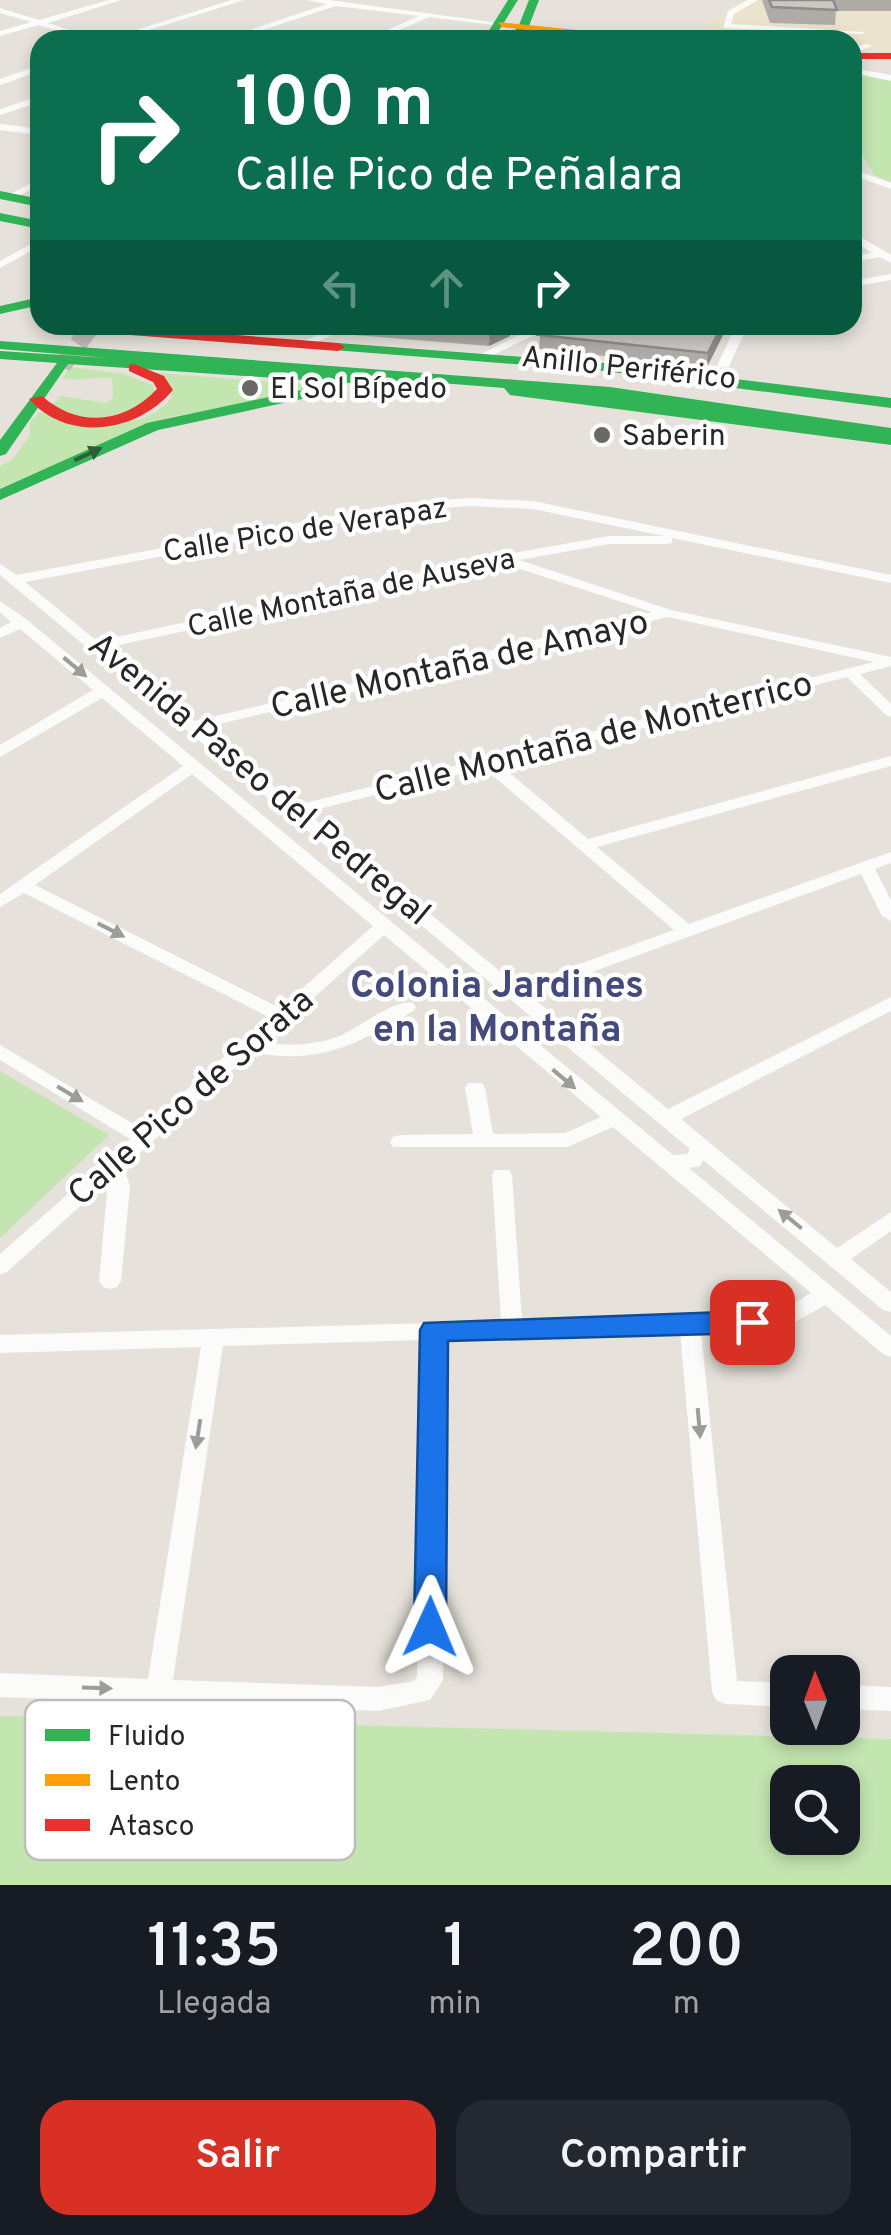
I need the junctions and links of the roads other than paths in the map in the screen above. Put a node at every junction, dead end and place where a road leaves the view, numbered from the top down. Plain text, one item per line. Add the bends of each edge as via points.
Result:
1 (116, 0) edge
2 (240, 0) edge
3 (310, 0) edge
4 (754, 0) edge
5 (339, 4) junction
6 (0, 10) edge
7 (430, 15) junction
8 (515, 18) edge
9 (36, 24) junction
10 (57, 30) edge
11 (141, 30) edge
12 (256, 30) edge
13 (393, 30) edge
14 (586, 30) edge
15 (816, 30) edge
16 (0, 34) edge
17 (30, 72) edge
18 (862, 72) edge
19 (891, 78) edge
20 (0, 82) edge
21 (30, 102) edge
22 (0, 112) edge
23 (0, 127) edge
24 (30, 131) edge
25 (862, 176) edge
26 (30, 186) edge
27 (891, 186) edge
28 (3, 203) edge
29 (30, 203) edge
30 (30, 219) edge
31 (862, 241) edge
32 (30, 248) edge
33 (886, 257) edge
34 (0, 265) edge
35 (891, 277) edge
36 (862, 282) edge
37 (30, 306) edge
38 (0, 310) edge
39 (0, 321) edge
40 (30, 322) edge
41 (201, 335) edge
42 (252, 335) edge
43 (324, 335) edge
44 (527, 335) edge
45 (737, 335) edge
46 (0, 337) edge
47 (279, 341) junction
48 (306, 343) junction
49 (0, 355) edge
50 (168, 357) junction
51 (481, 357) junction
52 (112, 363) junction
53 (723, 366) dead end
54 (442, 374) junction
55 (355, 384) junction
56 (383, 396) dead end
57 (566, 397) junction
58 (37, 399) junction
59 (891, 405) edge
60 (214, 410) junction
61 (613, 411) dead end
62 (717, 418) junction
63 (0, 421) edge
64 (741, 427) dead end
65 (891, 429) edge
66 (150, 445) dead end
67 (0, 451) edge
68 (0, 495) edge
69 (634, 526) junction
70 (609, 540) junction
71 (702, 540) junction
72 (503, 559) junction
73 (7, 574) edge
74 (891, 579) edge
75 (0, 604) edge
76 (668, 613) junction
77 (21, 622) junction
78 (0, 634) edge
79 (94, 646) junction
80 (891, 662) edge
81 (850, 672) junction
82 (103, 691) junction
83 (157, 699) junction
84 (128, 711) junction
85 (173, 711) junction
86 (891, 712) edge
87 (143, 724) junction
88 (192, 726) junction
89 (0, 752) edge
90 (891, 761) edge
91 (488, 763) junction
92 (193, 766) junction
93 (294, 810) junction
94 (589, 844) junction
95 (891, 857) edge
96 (351, 858) junction
97 (865, 866) junction
98 (321, 870) junction
99 (377, 879) junction
100 (24, 886) junction
101 (349, 894) junction
102 (0, 902) edge
103 (891, 916) edge
104 (382, 927) junction
105 (685, 930) junction
106 (515, 994) junction
107 (891, 1003) edge
108 (407, 1007) dead end
109 (281, 1016) junction
110 (248, 1044) junction
111 (0, 1051) edge
112 (475, 1088) dead end
113 (667, 1118) junction
114 (613, 1119) junction
115 (141, 1137) junction
116 (484, 1141) junction
117 (400, 1142) dead end
118 (701, 1146) junction
119 (113, 1162) junction
120 (666, 1163) junction
121 (734, 1173) junction
122 (502, 1175) dead end
123 (701, 1192) junction
124 (891, 1220) edge
125 (838, 1258) junction
126 (0, 1266) edge
127 (110, 1282) dead end
128 (826, 1295) junction
129 (891, 1304) edge
130 (690, 1326) junction
131 (512, 1328) junction
132 (434, 1330) junction
133 (213, 1338) junction
134 (0, 1344) edge
135 (891, 1348) edge
136 (0, 1685) edge
137 (159, 1690) junction
138 (770, 1694) edge
139 (860, 1698) edge
140 (891, 1700) edge

1 - 9 street
2 - 11 street
3 - 5 street
4 - 15 street via 731,13 726,26
5 - 7 street
5 - 12 street
6 - 9 street
7 - 8 street
7 - 13 street
8 - 14 main road
9 - 10 street
9 - 16 street
17 - 20 street
18 - 19 street
21 - 22 street
23 - 24 street
25 - 27 street
26 - 28 street
28 - 29 main road
28 - 30 main road
31 - 33 street
32 - 34 street
35 - 36 street
37 - 38 main road
39 - 40 main road
41 - 47 main road
42 - 47 main road
43 - 48 street
44 - 51 street
45 - 53 street
46 - 50 main road, Anillo Periférico
46 - 54 main road
46 - 65 main road, Anillo Periférico via 390,356 691,386
47 - 48 main road
48 - 51 main road
49 - 52 main road
50 - 55 main road
50 - 65 main road, Anillo Periférico via 610,392
51 - 59 main road
52 - 55 main road
52 - 58 main road via 159,380 160,400 133,415 90,421 54,416
54 - 55 main road
54 - 57 main road
54 - 59 main road via 605,373
54 - 65 main road via 697,391
55 - 56 main road
55 - 60 main road
57 - 61 main road
57 - 62 main road
58 - 63 main road via 54,366
58 - 67 main road
60 - 66 main road
68 -> 60 main road via 127,436
62 - 64 main road
62 - 65 main road
69 - 70 street, Calle Montaña de Auseva
69 - 71 street, Calle Pico de Verapaz
69 - 73 street, Calle Pico de Verapaz via 498,502 403,507
70 - 71 street, Calle Montaña de Auseva
70 - 72 street, Calle Montaña de Auseva
71 - 74 street, Calle Pico de Verapaz
72 - 76 street
72 - 79 street, Calle Montaña de Auseva
73 - 79 street, Avenida Paseo del Pedregal
75 - 77 street, Avenida Paseo del Pedregal
76 - 80 street
76 - 88 street, Calle Montaña de Amayo
77 - 78 street
77 -> 82 street, Avenida Paseo del Pedregal
79 - 83 street, Avenida Paseo del Pedregal
80 - 81 street, Calle Montaña de Monterrico
81 - 86 street
81 - 91 street, Calle Montaña de Monterrico
82 - 84 street, Avenida Paseo del Pedregal
82 - 89 street
83 - 84 street via 148,710
83 - 85 street, Avenida Paseo del Pedregal
84 - 87 street, Avenida Paseo del Pedregal
85 - 87 street
85 - 88 street, Avenida Paseo del Pedregal
87 - 92 street, Avenida Paseo del Pedregal
88 - 93 street, Avenida Paseo del Pedregal
90 - 94 street
91 - 93 street, Calle Montaña de Monterrico
91 - 94 street
92 - 98 street, Avenida Paseo del Pedregal
92 - 100 street
93 - 96 street, Avenida Paseo del Pedregal
94 - 105 street
95 - 97 street
96 - 98 street via 340,870
96 - 99 street, Avenida Paseo del Pedregal
97 - 103 street
97 - 105 street
98 - 101 street, Avenida Paseo del Pedregal
99 - 101 street via 355,878
99 - 106 street, Avenida Paseo del Pedregal
100 - 102 street
100 -> 109 street
101 - 104 street, Avenida Paseo del Pedregal
104 - 109 street, Calle Pico de Sorata
104 -> 114 street, Avenida Paseo del Pedregal
105 - 106 street
106 - 113 street, Avenida Paseo del Pedregal
107 - 113 street
108 - 110 street via 318,1052 280,1054
109 - 110 street, Calle Pico de Sorata
110 - 115 street, Calle Pico de Sorata
111 -> 115 street
112 - 116 street
113 - 118 street, Avenida Paseo del Pedregal
114 - 116 street via 567,1140
114 - 120 street, Avenida Paseo del Pedregal
115 - 119 street, Calle Pico de Sorata
116 - 117 street
118 - 120 street via 693,1161
118 - 121 street, Avenida Paseo del Pedregal
119 - 126 street, Calle Pico de Sorata
119 - 127 street via 120,1187
120 - 123 street, Avenida Paseo del Pedregal
121 - 123 street via 710,1172 699,1183
125 -> 121 street, Avenida Paseo del Pedregal
122 - 131 street
123 - 128 street, Avenida Paseo del Pedregal
124 - 125 street
125 - 129 street, Avenida Paseo del Pedregal
128 - 130 street via 782,1320
128 - 135 street, Avenida Paseo del Pedregal
130 - 131 street
130 -> 138 street via 725,1692
131 - 132 street
132 - 133 street
132 - 137 street via 430,1680 421,1692 378,1698
133 - 134 street
133 -> 137 street
136 -> 137 street
139 - 140 street

